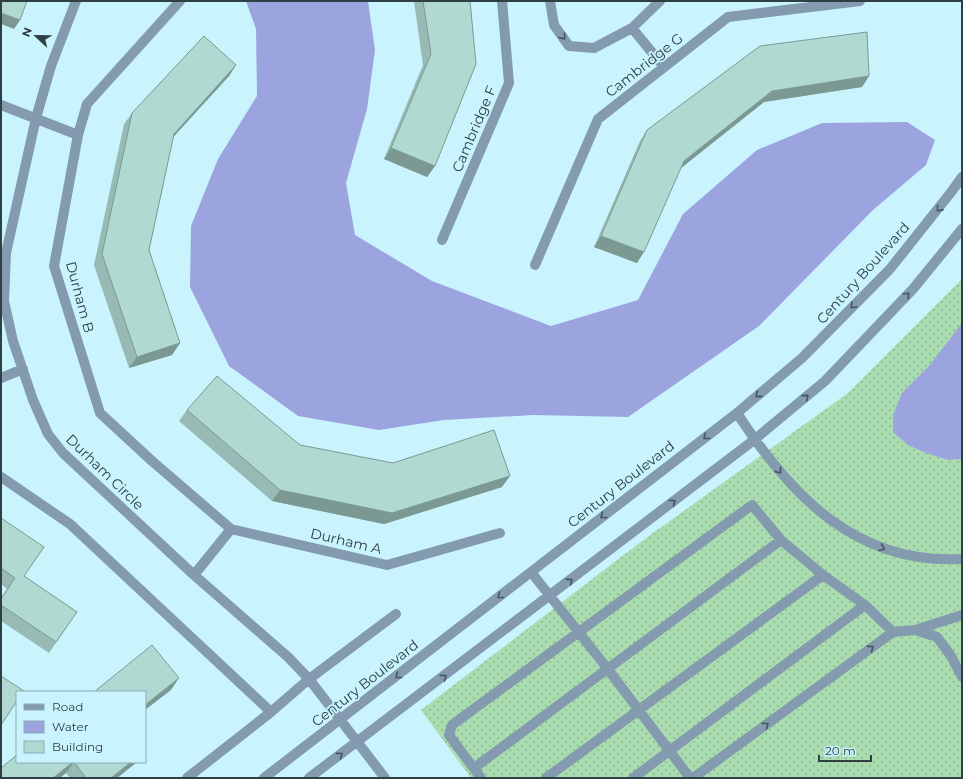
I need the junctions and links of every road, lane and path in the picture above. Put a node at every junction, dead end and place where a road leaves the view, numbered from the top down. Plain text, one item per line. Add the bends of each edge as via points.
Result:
1 (76, 1) edge
2 (180, 1) edge
3 (502, 1) edge
4 (550, 1) edge
5 (660, 1) edge
6 (860, 1) edge
7 (632, 28) junction
8 (664, 67) junction
9 (1, 105) edge
10 (36, 118) junction
11 (78, 135) junction
12 (962, 177) edge
13 (962, 229) edge
14 (442, 240) dead end
15 (535, 265) dead end
16 (23, 368) junction
17 (1, 378) edge
18 (737, 413) junction
19 (754, 440) junction
20 (1, 477) edge
21 (231, 529) junction
22 (500, 533) dead end
23 (781, 540) junction
24 (962, 559) edge
25 (531, 572) junction
26 (194, 575) junction
27 (823, 575) junction
28 (550, 596) junction
29 (865, 605) junction
30 (396, 614) dead end
31 (962, 615) edge
32 (915, 630) junction
33 (578, 632) junction
34 (893, 632) junction
35 (607, 668) junction
36 (962, 677) edge
37 (309, 679) junction
38 (638, 710) junction
39 (271, 712) junction
40 (340, 721) junction
41 (357, 743) junction
42 (669, 751) junction
43 (474, 768) junction
44 (187, 778) edge
45 (264, 778) edge
46 (309, 778) edge
47 (385, 778) edge
48 (481, 778) edge
49 (546, 778) edge
50 (633, 778) edge
51 (691, 778) edge

1 - 10 street, Durham Circle via 51,66
2 - 11 street, Durham B via 87,104
3 - 14 street, Cambridge F via 509,83
4 -> 7 street via 554,25 569,46 594,48
5 - 7 street
6 - 8 street, Cambridge G via 728,17
7 - 8 street
8 - 15 street, Cambridge G via 598,119
9 - 10 street
10 - 11 street
10 - 16 street, Durham Circle via 6,253 4,301
11 - 21 street, Durham B via 54,266 100,413
12 -> 18 street, Century Boulevard via 890,269 802,358
19 -> 13 street via 825,381 913,289
16 - 17 street
16 - 26 street, Durham Circle via 48,434 63,453
18 - 19 street
18 -> 25 street, Century Boulevard
19 -> 24 street via 805,500 831,521 862,540 890,551 918,557
28 -> 19 street
20 - 39 street via 70,524
21 - 22 street, Durham A via 387,565
21 - 26 street
23 - 27 street
23 - 33 street via 752,505
23 - 35 street
25 - 28 street
25 -> 40 street, Century Boulevard
26 - 37 street, Durham Circle via 288,657
27 - 29 street
27 - 38 street
28 - 33 street
41 -> 28 street
29 - 34 street
29 - 42 street
30 - 37 street
31 - 32 street
32 - 34 street
32 - 36 street via 937,637
33 - 35 street
33 - 43 street via 452,725 449,735
51 -> 34 street
35 - 38 street
35 - 43 street
37 - 39 street
37 - 40 street, Durham Circle
38 - 42 street
38 - 49 street
39 - 44 street
40 - 41 street, Durham Circle
40 - 45 street, Century Boulevard
46 -> 41 street
41 - 47 street, Durham Circle
42 - 50 street
42 - 51 street
43 - 48 street

